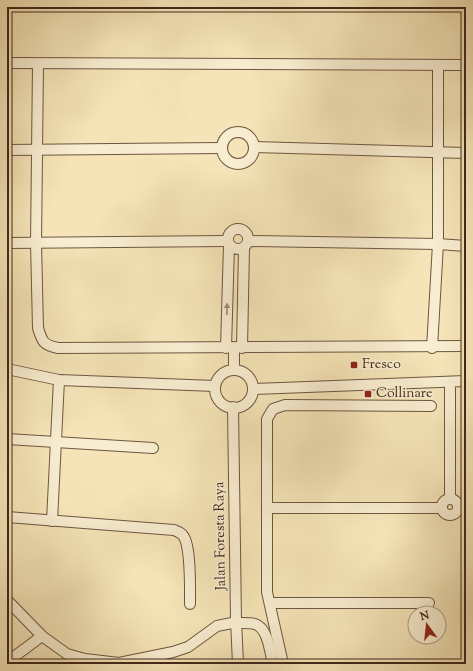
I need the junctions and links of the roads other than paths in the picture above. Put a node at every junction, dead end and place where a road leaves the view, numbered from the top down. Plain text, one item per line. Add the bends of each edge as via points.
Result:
1 (7, 63) edge
2 (38, 64) junction
3 (438, 65) junction
4 (466, 65) edge
5 (254, 147) junction
6 (221, 148) junction
7 (7, 150) edge
8 (37, 150) junction
9 (438, 153) junction
10 (466, 153) edge
11 (7, 243) edge
12 (228, 243) junction
13 (36, 244) junction
14 (246, 244) junction
15 (438, 244) junction
16 (466, 246) edge
17 (466, 346) edge
18 (234, 348) junction
19 (432, 348) junction
20 (7, 369) edge
21 (234, 370) junction
22 (58, 380) junction
23 (466, 381) edge
24 (450, 382) junction
25 (215, 386) junction
26 (253, 388) junction
27 (431, 406) dead end
28 (233, 407) junction
29 (7, 439) edge
30 (56, 443) junction
31 (152, 448) dead end
32 (450, 499) junction
33 (267, 508) junction
34 (442, 508) junction
35 (462, 508) edge
36 (7, 517) edge
37 (52, 521) junction
38 (270, 603) junction
39 (429, 603) dead end
40 (190, 604) dead end
41 (8, 605) edge
42 (42, 636) junction
43 (7, 662) edge
44 (238, 664) edge
45 (273, 664) edge
46 (283, 664) edge

1 - 2 street
2 - 3 street
2 - 8 street
3 - 4 street
3 - 9 street
5 - 6 street via 249,136 237,132 226,137
5 - 6 street via 249,160 242,164 228,161 223,156
5 - 9 street
6 - 8 street
7 - 8 street
8 - 13 street
9 - 10 street
9 - 15 street
11 - 13 street
12 - 13 street
12 - 14 street via 236,250
12 - 14 street via 229,233 240,229 246,233
18 -> 12 street
13 - 18 street via 38,328 42,340 48,346
14 - 15 street
14 - 18 street
15 - 16 street
15 - 19 street
17 - 19 street
18 - 19 street
18 - 21 street
20 - 22 street
21 - 25 street via 222,375
21 - 26 street via 247,375
22 - 25 street
22 - 30 street
23 - 24 street
24 - 26 street
24 - 32 street
25 - 28 street via 220,401
26 - 28 street via 252,396 247,402
27 - 33 street via 285,405 273,410 267,419
28 - 44 street, Jalan Foresta Raya
29 - 30 street
30 - 31 street
30 - 37 street
32 - 34 street via 444,502
32 - 35 street
33 - 34 street
33 - 38 street
34 - 35 street via 449,515
36 - 37 street
37 - 40 street via 180,532 184,536 187,548
38 - 39 street
38 - 46 street
41 - 42 street
42 - 43 street
42 - 45 street via 67,654 84,659 119,663 188,647 217,626 255,624 266,635

